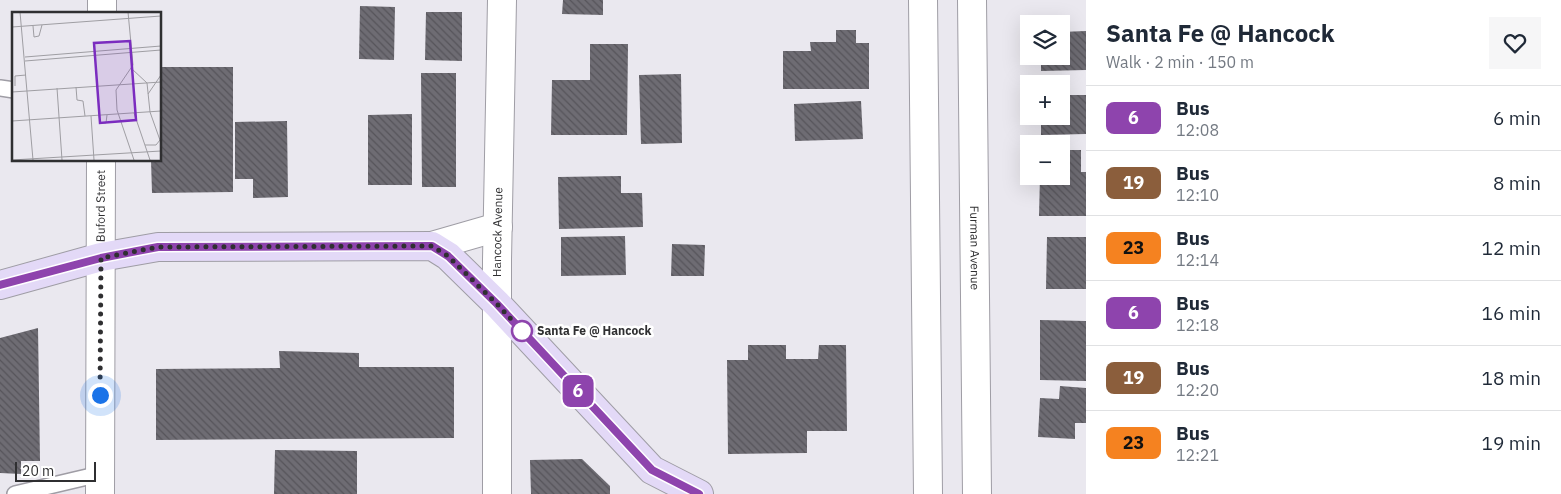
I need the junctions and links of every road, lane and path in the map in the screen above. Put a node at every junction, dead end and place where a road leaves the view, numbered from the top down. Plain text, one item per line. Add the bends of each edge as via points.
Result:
1 (502, 0) edge
2 (923, 0) edge
3 (972, 0) edge
4 (102, 161) edge
5 (498, 227) junction
6 (432, 246) junction
7 (101, 258) junction
8 (0, 285) edge
9 (497, 304) junction
10 (100, 484) edge
11 (15, 494) edge
12 (497, 494) edge
13 (700, 494) edge
14 (928, 494) edge
15 (977, 494) edge

1 - 5 street, Hancock Avenue
2 - 14 street
3 - 15 street, Furman Avenue
4 - 7 street, Buford Street
5 - 6 street
5 - 9 street, Hancock Avenue
6 - 7 main road via 158,247
6 - 9 main road via 448,256
7 - 8 main road
7 - 10 street, Buford Street
9 - 12 street, Hancock Avenue
9 - 13 main road via 652,470
10 - 11 lane

